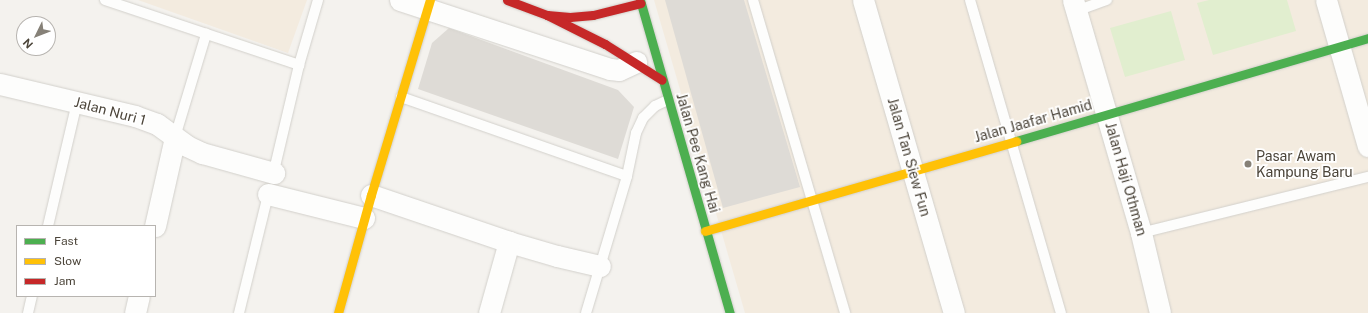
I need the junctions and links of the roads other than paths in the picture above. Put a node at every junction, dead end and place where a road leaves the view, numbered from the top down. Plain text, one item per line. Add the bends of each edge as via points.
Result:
1 (105, 0) edge
2 (318, 0) edge
3 (400, 0) edge
4 (507, 0) edge
5 (753, 0) edge
6 (863, 0) edge
7 (970, 0) edge
8 (1106, 0) edge
9 (1326, 0) edge
10 (640, 1) edge
11 (428, 4) edge
12 (1074, 5) edge
13 (547, 15) junction
14 (206, 34) junction
15 (1368, 38) edge
16 (1339, 47) junction
17 (636, 62) junction
18 (299, 65) junction
19 (662, 80) junction
20 (0, 84) edge
21 (401, 97) junction
22 (668, 100) junction
23 (77, 102) junction
24 (1108, 114) junction
25 (175, 137) junction
26 (1012, 142) junction
27 (1368, 146) edge
28 (913, 171) junction
29 (274, 172) junction
30 (627, 176) junction
31 (1368, 177) edge
32 (268, 194) junction
33 (370, 194) junction
34 (812, 200) junction
35 (364, 218) junction
36 (48, 225) edge
37 (155, 225) edge
38 (705, 231) junction
39 (1141, 233) junction
40 (509, 242) junction
41 (600, 266) junction
42 (32, 297) edge
43 (139, 297) edge
44 (28, 313) edge
45 (135, 313) edge
46 (239, 313) edge
47 (338, 313) edge
48 (488, 313) edge
49 (586, 313) edge
50 (730, 313) edge
51 (846, 313) edge
52 (954, 313) edge
53 (1061, 313) edge
54 (1160, 313) edge

1 - 14 lane
2 - 18 lane
3 - 11 street
4 - 13 street
5 - 34 lane
6 - 28 street, Jalan Tan Siew Fun
7 - 26 lane
8 - 12 lane
9 - 16 street
10 - 13 street via 593,15
10 - 19 street, Jalan Pee Kang Hai
11 - 17 street via 610,69 619,70
11 - 21 street
12 - 24 street, Jalan Haji Othman
13 - 17 street
14 - 18 lane
14 - 25 lane
15 - 16 street, Jalan Jaafar Hamid
16 - 24 street, Jalan Jaafar Hamid
16 - 27 street
17 - 19 street
18 - 29 lane
19 - 22 street, Jalan Pee Kang Hai
20 - 23 street, Jalan Nuri 1
21 - 30 lane
21 - 33 street
22 - 30 lane via 655,106 643,118 636,133
22 - 38 street, Jalan Pee Kang Hai
23 - 25 street, Jalan Nuri 1 via 135,116 157,124
23 - 36 lane
24 - 26 street, Jalan Jaafar Hamid
24 - 39 street, Jalan Haji Othman
25 - 29 street, Jalan Nuri 1 via 202,153
25 - 37 street
26 - 28 street, Jalan Jaafar Hamid
26 - 53 lane
28 - 34 street, Jalan Jaafar Hamid
28 - 52 street, Jalan Tan Siew Fun
29 - 32 lane
30 - 41 lane
31 - 39 lane
32 - 35 street
32 - 46 lane
33 - 35 street
33 - 40 street
34 - 38 street, Jalan Jaafar Hamid
34 - 51 lane
35 - 47 street
38 - 50 street, Jalan Pee Kang Hai
39 - 54 street, Jalan Haji Othman
40 - 41 street
40 - 48 street
41 - 49 lane
42 - 44 lane
43 - 45 street

